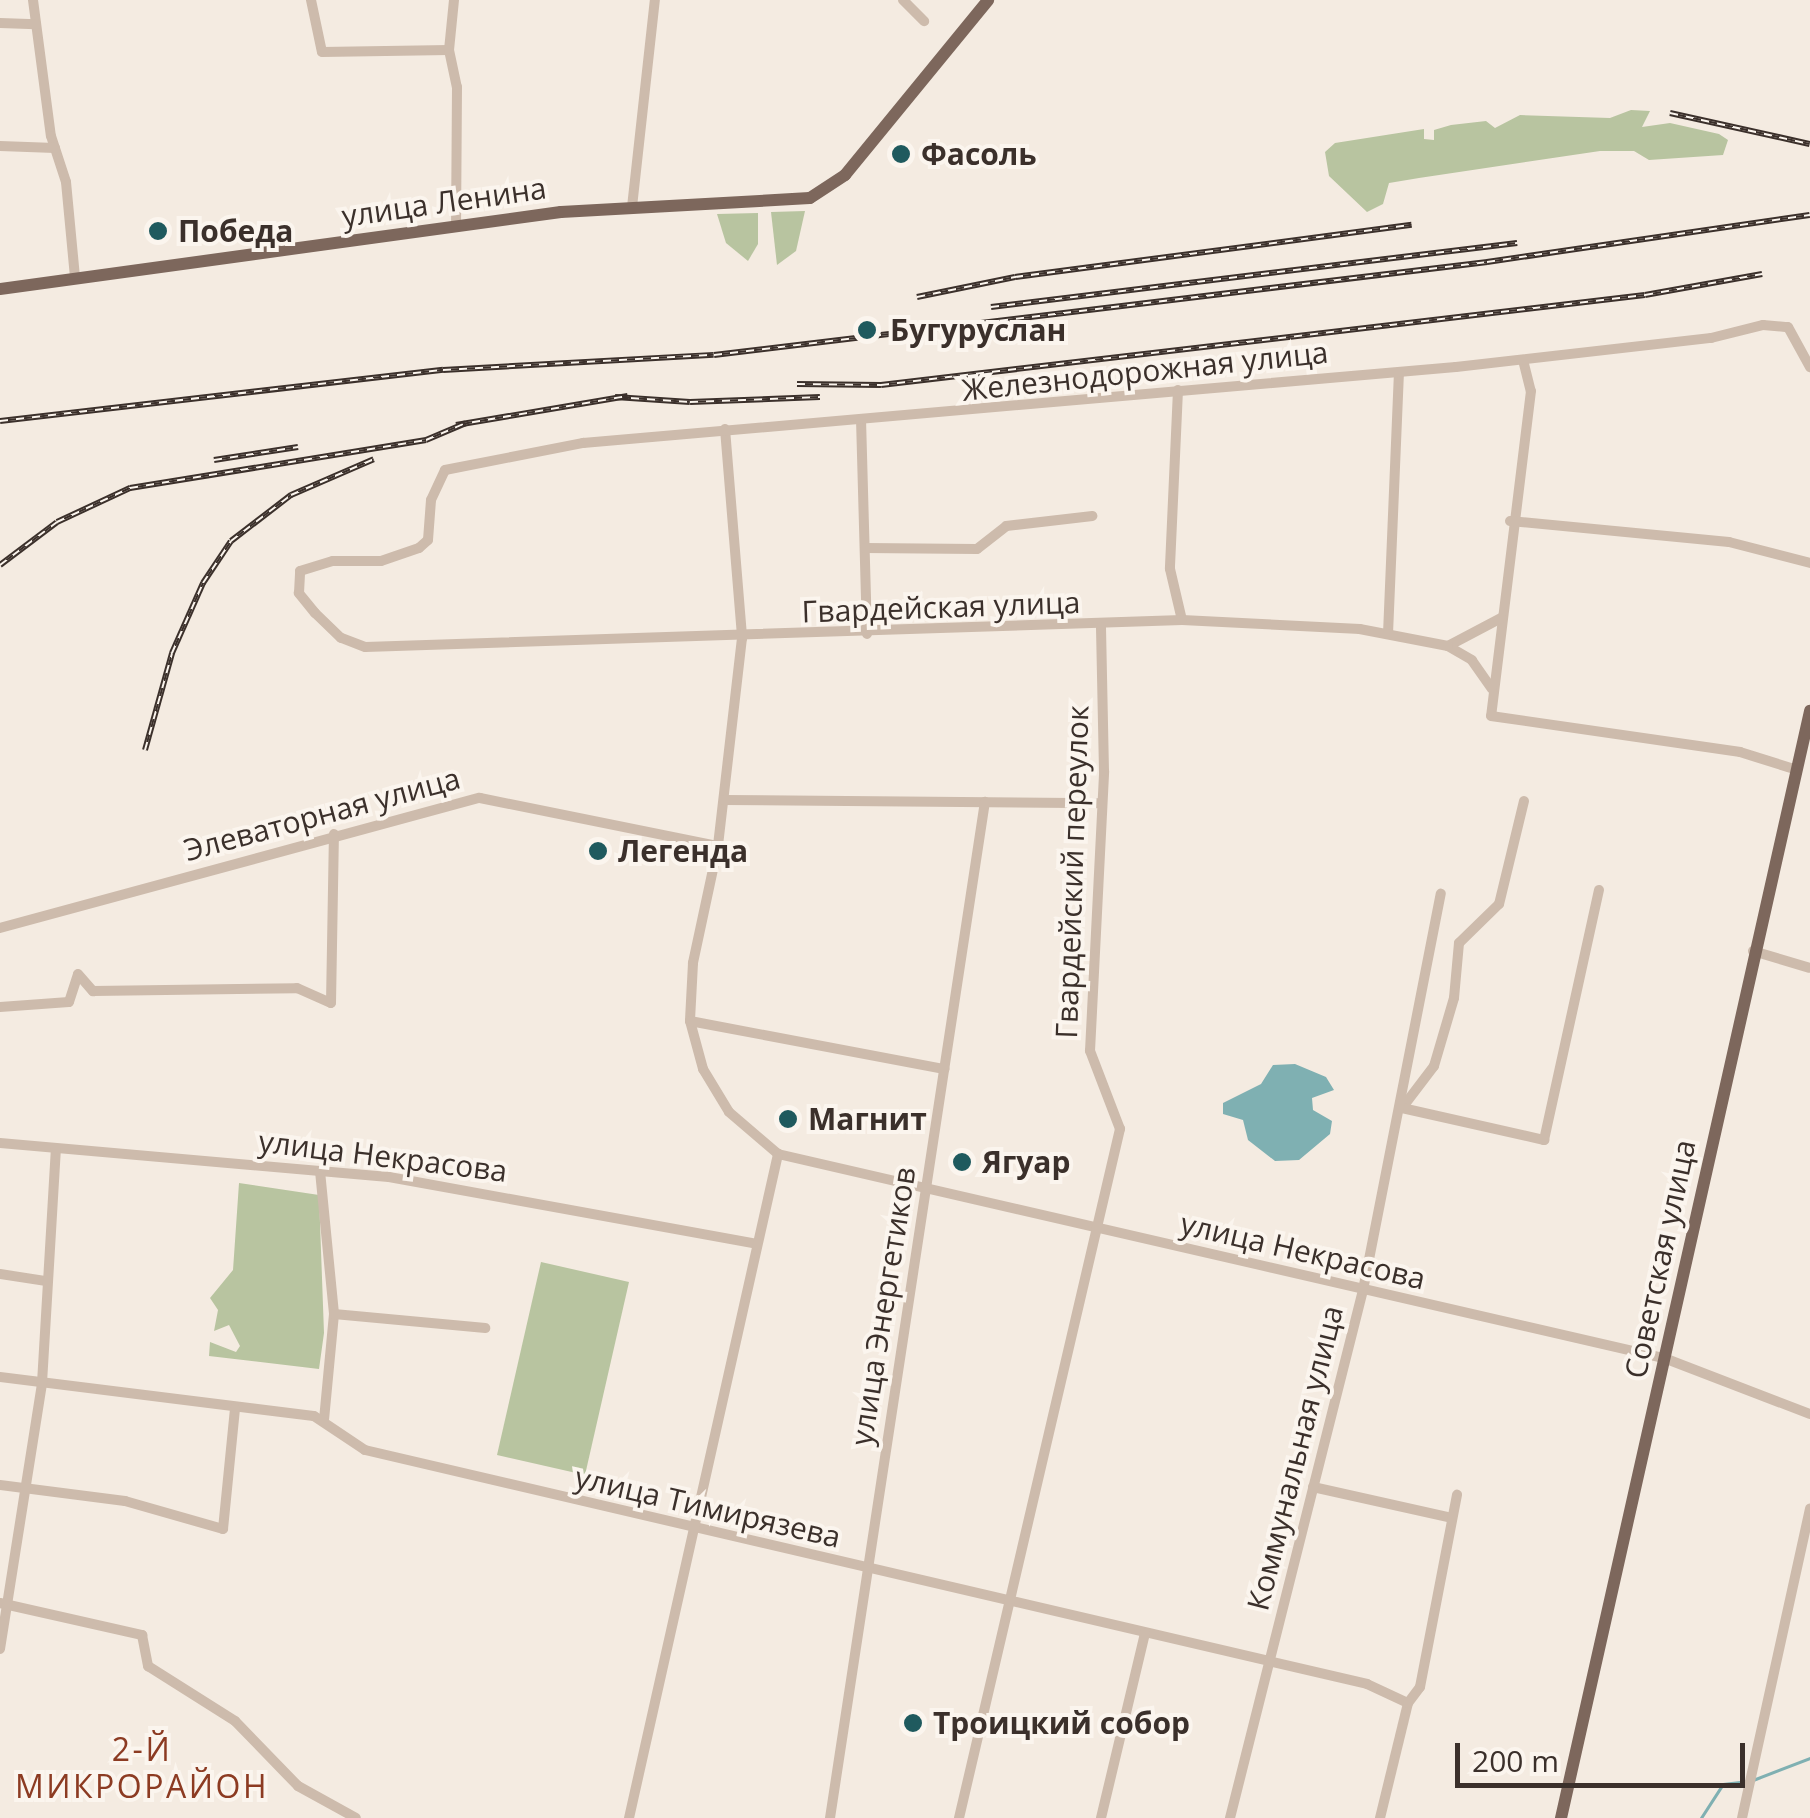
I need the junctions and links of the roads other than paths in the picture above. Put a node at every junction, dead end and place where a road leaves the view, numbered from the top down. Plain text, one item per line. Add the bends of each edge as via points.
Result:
1 (33, 0) edge
2 (311, 0) edge
3 (454, 0) edge
4 (655, 0) edge
5 (903, 0) edge
6 (988, 0) edge
7 (924, 22) dead end
8 (0, 23) edge
9 (36, 24) junction
10 (448, 50) junction
11 (0, 146) edge
12 (55, 148) junction
13 (632, 207) junction
14 (456, 225) junction
15 (75, 278) junction
16 (0, 289) edge
17 (1523, 360) junction
18 (1810, 367) edge
19 (1399, 372) junction
20 (1178, 390) junction
21 (861, 419) junction
22 (725, 429) junction
23 (458, 464) joint
24 (1092, 516) dead end
25 (1510, 521) junction
26 (865, 548) junction
27 (1810, 564) edge
28 (1501, 618) junction
29 (1182, 620) junction
30 (1101, 626) junction
31 (868, 634) junction
32 (1388, 634) junction
33 (742, 638) junction
34 (1448, 646) junction
35 (1492, 690) junction
36 (1810, 711) edge
37 (1797, 770) junction
38 (724, 800) junction
39 (1524, 801) dead end
40 (985, 802) junction
41 (1102, 802) junction
42 (334, 834) junction
43 (718, 846) junction
44 (1599, 890) dead end
45 (1441, 894) dead end
46 (0, 928) edge
47 (1753, 951) junction
48 (1810, 968) edge
49 (0, 1007) edge
50 (690, 1021) junction
51 (944, 1070) junction
52 (1402, 1108) junction
53 (0, 1143) edge
54 (56, 1148) junction
55 (778, 1154) junction
56 (320, 1171) junction
57 (927, 1186) junction
58 (1099, 1231) junction
59 (757, 1244) junction
60 (0, 1274) edge
61 (46, 1281) junction
62 (1362, 1290) junction
63 (334, 1314) junction
64 (485, 1328) dead end
65 (1664, 1358) junction
66 (0, 1377) edge
67 (42, 1383) junction
68 (235, 1409) junction
69 (1810, 1414) edge
70 (324, 1419) junction
71 (0, 1485) edge
72 (1313, 1487) junction
73 (26, 1488) junction
74 (1457, 1496) dead end
75 (1810, 1508) edge
76 (1452, 1518) junction
77 (694, 1530) junction
78 (868, 1570) junction
79 (1010, 1602) junction
80 (6, 1604) edge
81 (1145, 1633) junction
82 (0, 1649) edge
83 (1269, 1662) junction
84 (1408, 1704) junction
85 (356, 1818) edge
86 (629, 1818) edge
87 (830, 1818) edge
88 (959, 1818) edge
89 (1101, 1818) edge
90 (1230, 1818) edge
91 (1380, 1818) edge
92 (1561, 1818) edge
93 (1742, 1818) edge

1 - 9 street
2 - 10 street via 322,52
3 - 10 street
4 - 13 street
5 - 7 street
6 - 13 main road, улица Ленина via 834,186 795,201
8 - 9 street
9 - 12 street
10 - 14 street via 457,87
11 - 12 street
12 - 15 street via 66,182
13 - 14 main road, улица Ленина
14 - 15 main road, улица Ленина
15 - 16 main road, улица Ленина
17 - 18 street, Железнодорожная улица via 1776,324 1797,335
17 - 19 street, Железнодорожная улица
17 - 25 street via 1531,390
19 - 20 street, Железнодорожная улица
19 - 32 street
20 - 21 street, Железнодорожная улица
20 - 29 street via 1170,568
21 - 22 street, Железнодорожная улица
21 - 26 street
22 - 23 street, Железнодорожная улица
22 - 33 street
23 - 33 street, Гвардейская улица via 437,484 433,524 420,548 300,571 299,594 341,638 396,647
24 - 26 street via 1006,526 978,548
25 - 27 street via 1729,542
25 - 28 street
26 - 31 street
28 - 34 street
28 - 35 street
29 - 30 street, Гвардейская улица
29 - 32 street, Гвардейская улица
30 - 31 street, Гвардейская улица
30 - 41 street, Гвардейский переулок
31 - 33 street, Гвардейская улица
32 - 34 street, Гвардейская улица
33 - 38 street
34 - 35 street via 1472,660
35 - 37 street via 1491,716 1740,752
36 - 37 main road, Советская улица
37 - 47 main road, Советская улица
38 - 40 street
38 - 43 street
39 - 52 street, Коммунальная улица via 1499,904 1460,943 1454,998 1434,1066
40 - 41 street
40 - 51 street, улица Энергетиков
41 - 58 street, Гвардейский переулок via 1090,1050 1120,1129
42 - 43 street, Элеваторная улица via 480,798
42 - 46 street, Элеваторная улица
42 - 49 street via 330,1003 297,988 93,992 78,974 69,1002
43 - 50 street via 693,963
44 - 52 street via 1544,1140
45 - 52 street, Коммунальная улица
47 - 48 street
47 - 65 main road, Советская улица
50 - 51 street
50 - 55 street via 703,1069 729,1112
51 - 57 street, улица Энергетиков
52 - 62 street, Коммунальная улица
53 - 54 street, улица Некрасова
54 - 56 street, улица Некрасова
54 - 61 street
55 - 57 street, улица Некрасова
55 - 59 street
56 - 59 street, улица Некрасова via 556,1203
56 - 63 street
57 - 58 street, улица Некрасова
57 - 78 street, улица Энергетиков
58 - 62 street, улица Некрасова
58 - 79 street, Гвардейский переулок
59 - 77 street
60 - 61 street
61 - 67 street
62 - 65 street, улица Некрасова
62 - 72 street, Коммунальная улица
63 - 64 street
63 - 70 street
65 - 69 street, улица Некрасова
65 - 92 main road, Советская улица
66 - 67 street
67 - 68 street
67 - 73 street
68 - 70 street
68 - 73 street via 223,1528 125,1501
70 - 77 street, улица Тимирязева via 352,1447
71 - 73 street
72 - 76 street
72 - 83 street, Коммунальная улица
73 - 80 street
74 - 76 street
75 - 93 street
76 - 84 street via 1420,1687
77 - 78 street, улица Тимирязева
77 - 86 street
78 - 79 street, улица Тимирязева
78 - 87 street, улица Энергетиков
79 - 81 street, улица Тимирязева
79 - 88 street, Гвардейский переулок
80 - 82 street
80 - 85 street via 142,1635 148,1666 234,1720 298,1786
81 - 83 street, улица Тимирязева
81 - 89 street
83 - 84 street, улица Тимирязева via 1367,1684
83 - 90 street, Коммунальная улица
84 - 91 street

